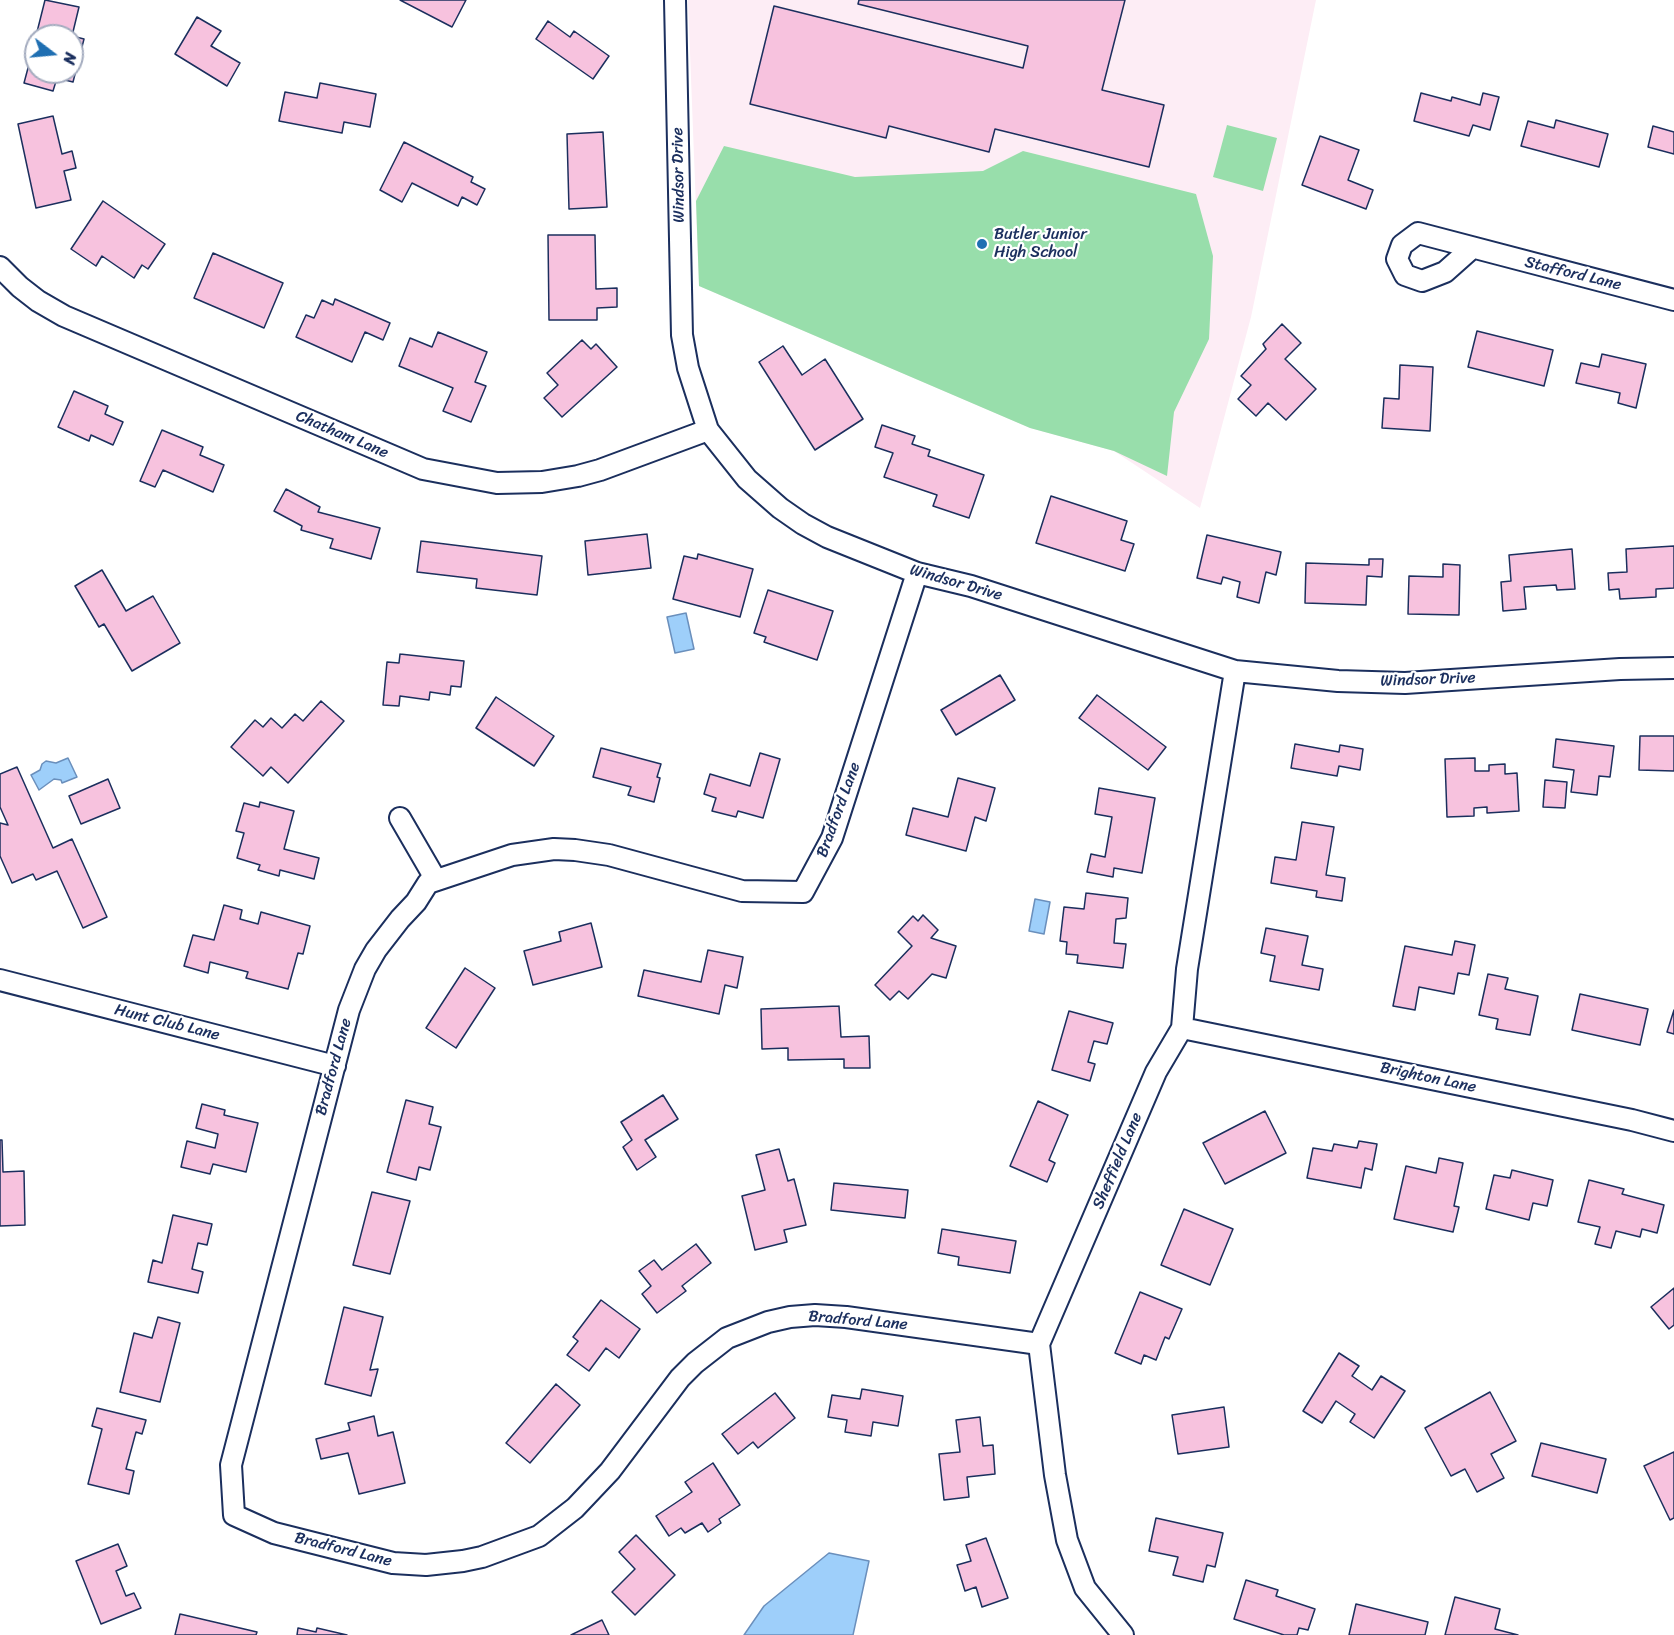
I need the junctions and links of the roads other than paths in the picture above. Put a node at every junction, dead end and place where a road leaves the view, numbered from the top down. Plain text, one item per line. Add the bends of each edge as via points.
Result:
1 (675, 0) edge
2 (1472, 248) dead end
3 (0, 267) edge
4 (1674, 300) edge
5 (708, 430) junction
6 (917, 573) junction
7 (1674, 668) edge
8 (1235, 671) junction
9 (400, 818) dead end
10 (436, 880) junction
11 (0, 980) edge
12 (1182, 1028) junction
13 (335, 1066) junction
14 (1674, 1131) edge
15 (1039, 1344) junction
16 (1123, 1635) edge

1 - 5 street, Windsor Drive via 682,335
2 - 4 street, Stafford Lane
3 - 5 street, Chatham Lane via 20,288 64,316 423,469 497,483 542,482 578,477
5 - 6 street, Windsor Drive via 747,478 795,519 827,537
6 - 8 street, Windsor Drive via 972,586
6 - 10 street, Bradford Lane via 832,838 803,892 742,891 609,855 554,849 512,855
7 - 8 street, Windsor Drive via 1405,683
8 - 12 street, Sheffield Lane via 1187,969
9 - 10 street
10 - 13 street, Bradford Lane via 428,883 365,969
11 - 13 street, Hunt Club Lane
12 - 14 street, Brighton Lane
12 - 15 street, Sheffield Lane via 1156,1072
13 - 15 street, Bradford Lane via 231,1465 234,1515 274,1533 393,1563 426,1565 482,1557 538,1536 599,1484 695,1363 727,1338 768,1322 815,1315 846,1317
15 - 16 street via 1055,1478 1067,1540 1085,1588

